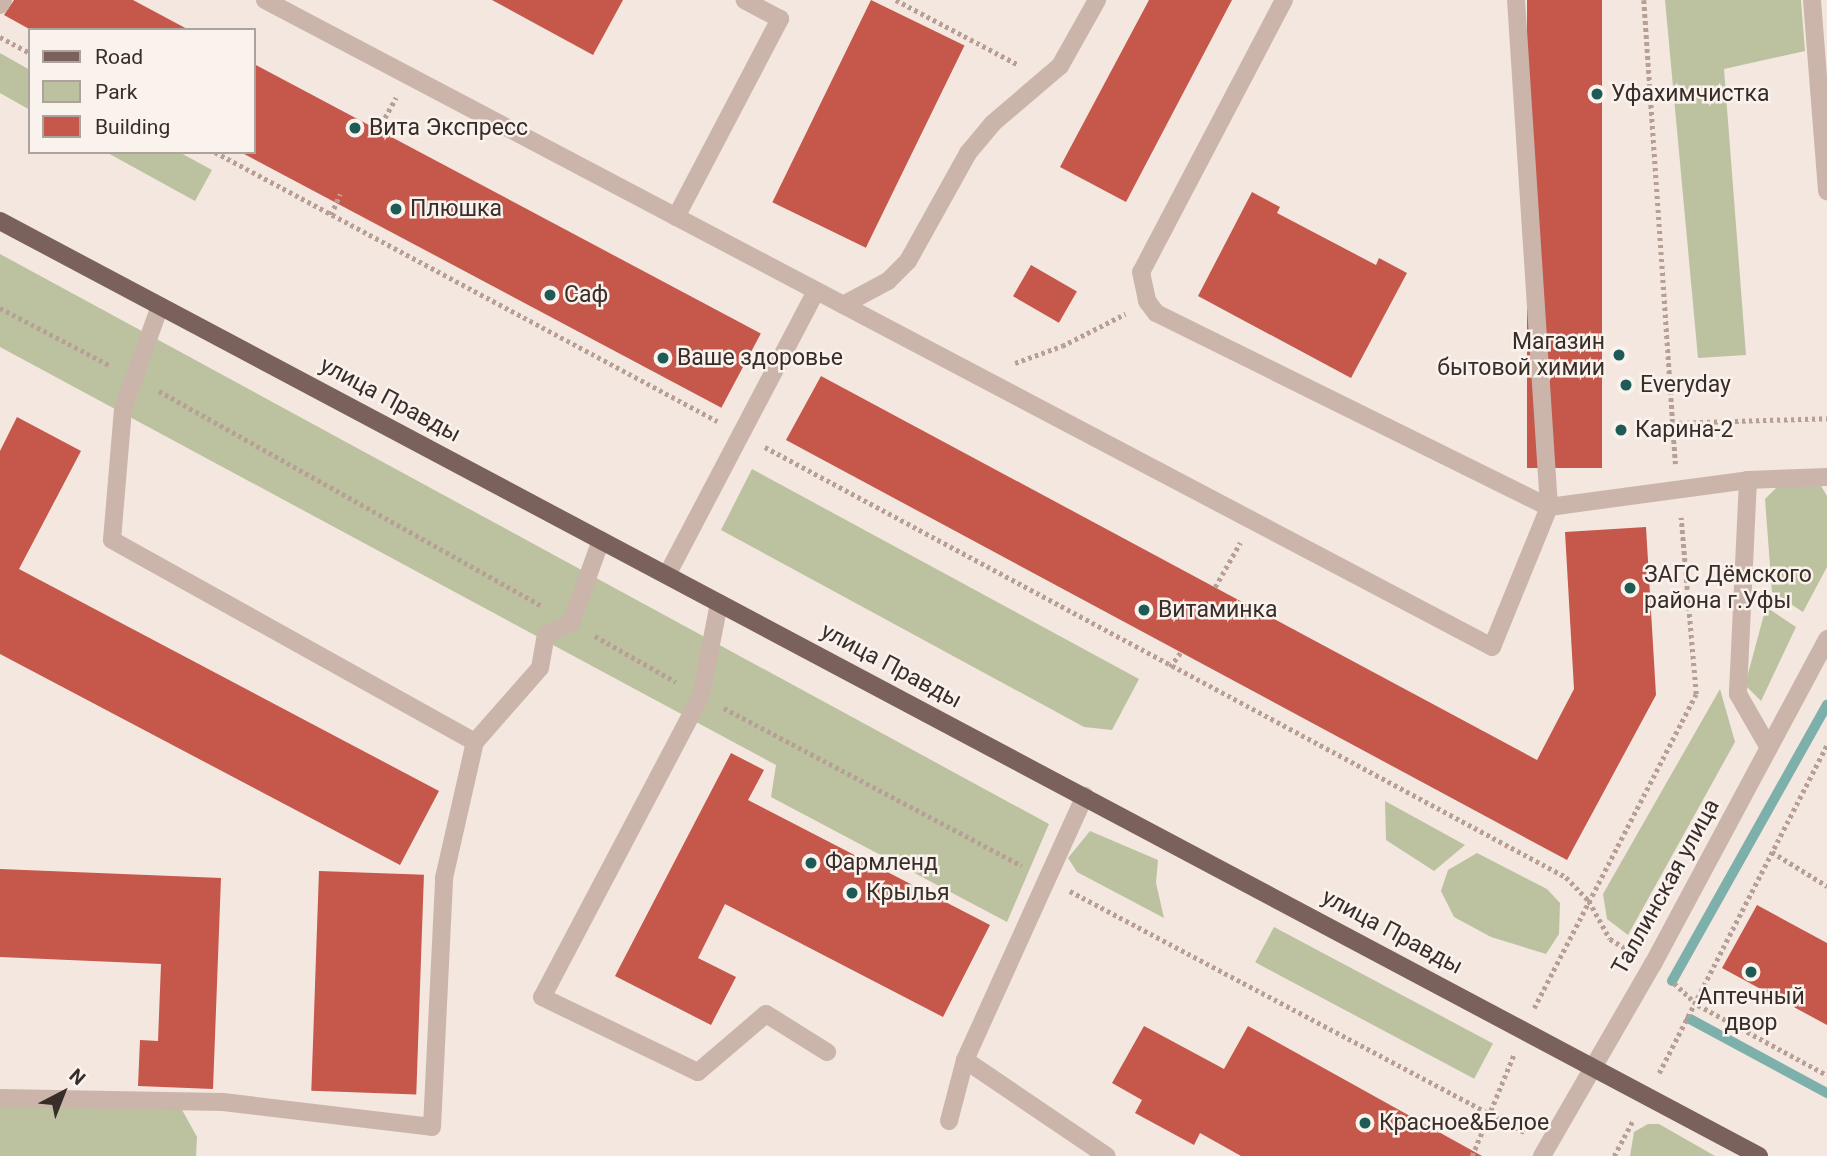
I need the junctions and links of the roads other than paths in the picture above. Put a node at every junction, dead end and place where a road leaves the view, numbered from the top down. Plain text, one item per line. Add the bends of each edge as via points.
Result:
1 (3, 0) edge
2 (265, 0) edge
3 (746, 0) edge
4 (1097, 0) edge
5 (1284, 0) edge
6 (1516, 0) edge
7 (1812, 0) edge
8 (0, 5) edge
9 (1827, 191) edge
10 (676, 217) junction
11 (0, 221) edge
12 (816, 291) junction
13 (843, 305) junction
14 (160, 306) junction
15 (1827, 477) edge
16 (1748, 480) junction
17 (1549, 506) junction
18 (601, 540) junction
19 (667, 575) junction
20 (719, 603) junction
21 (1827, 639) edge
22 (475, 742) junction
23 (1769, 748) junction
24 (1085, 796) junction
25 (827, 1052) dead end
26 (965, 1060) junction
27 (1593, 1066) junction
28 (0, 1098) edge
29 (949, 1121) dead end
30 (1545, 1150) edge
31 (1107, 1156) edge
32 (1759, 1156) edge

1 - 8 street
2 - 10 street
3 - 10 street via 780,19
4 - 13 street via 1066,58 978,139 908,261 888,281
5 - 17 street via 1141,272 1147,301 1174,324
6 - 17 street
7 - 9 street
10 - 12 street
11 - 14 main road, улица Правды
12 - 13 street
12 - 19 street
13 - 17 street via 1492,647
14 - 18 main road, улица Правды
14 - 22 street via 123,409 112,540
15 - 16 street
16 - 17 street via 1678,493
16 - 23 street via 1738,694
18 - 19 main road, улица Правды
18 - 22 street via 571,622 546,635 540,668
19 - 20 main road, улица Правды
20 - 24 main road, улица Правды
20 - 25 street via 701,696 542,997 698,1072 766,1014
21 - 23 street, Таллинская улица
22 - 28 street via 443,878 432,1127 223,1102
23 - 27 street, Таллинская улица
24 - 26 street
24 - 27 main road, улица Правды
26 - 29 street
26 - 31 street
27 - 30 street, Таллинская улица
27 - 32 main road, улица Правды

